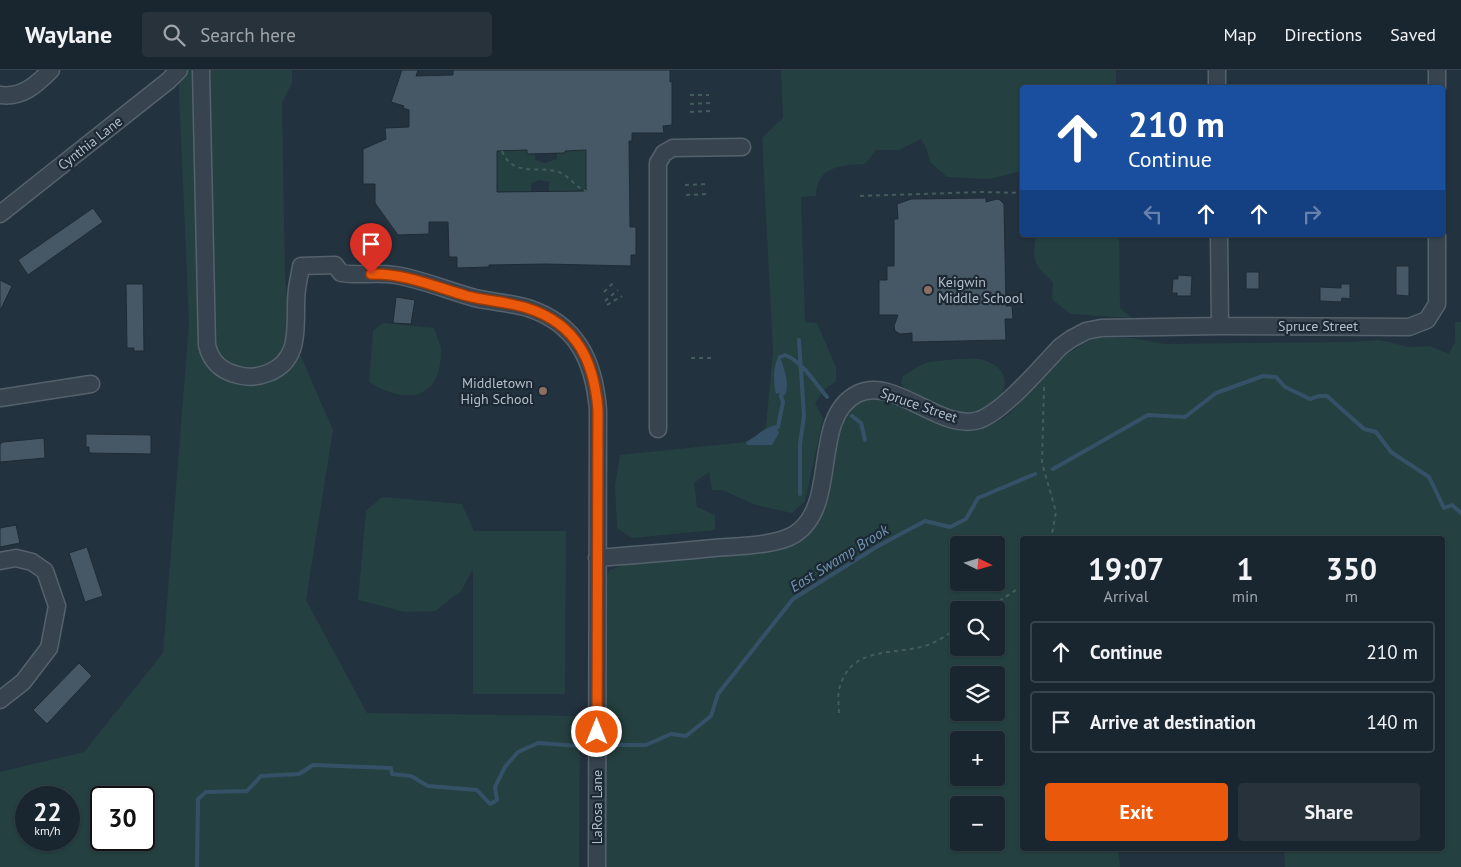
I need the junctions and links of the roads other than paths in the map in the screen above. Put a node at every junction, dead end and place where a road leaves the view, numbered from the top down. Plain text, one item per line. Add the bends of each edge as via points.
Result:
1 (51, 70) edge
2 (201, 70) edge
3 (1217, 70) edge
4 (1437, 70) edge
5 (168, 74) edge
6 (1217, 85) edge
7 (1437, 85) edge
8 (0, 95) edge
9 (742, 147) dead end
10 (0, 214) edge
11 (1219, 237) edge
12 (1437, 237) edge
13 (1220, 326) junction
14 (91, 384) dead end
15 (0, 398) edge
16 (658, 429) dead end
17 (597, 558) junction
18 (0, 561) edge
19 (0, 700) edge
20 (597, 867) edge

1 - 8 street via 23,93
2 - 17 street, LaRosa Lane via 207,345 215,364 228,372 249,377 282,366 292,348 297,328 297,289 301,266 335,265 342,273 401,276 548,316 573,336 588,359 596,392
3 - 6 street
4 - 7 street
5 - 10 street, Cynthia Lane
9 - 16 street via 673,148 664,153 658,163
11 - 13 street
12 - 13 street, Spruce Street via 1437,304 1427,320 1409,327
13 - 17 street, Spruce Street via 1086,331 1060,347 998,409 975,420 947,417 883,391 861,392 846,403 836,417 819,500 812,515 795,534 751,545
14 - 15 street
17 - 20 street, LaRosa Lane
18 - 19 street via 16,558 32,562 45,571 57,606 49,648 23,682

